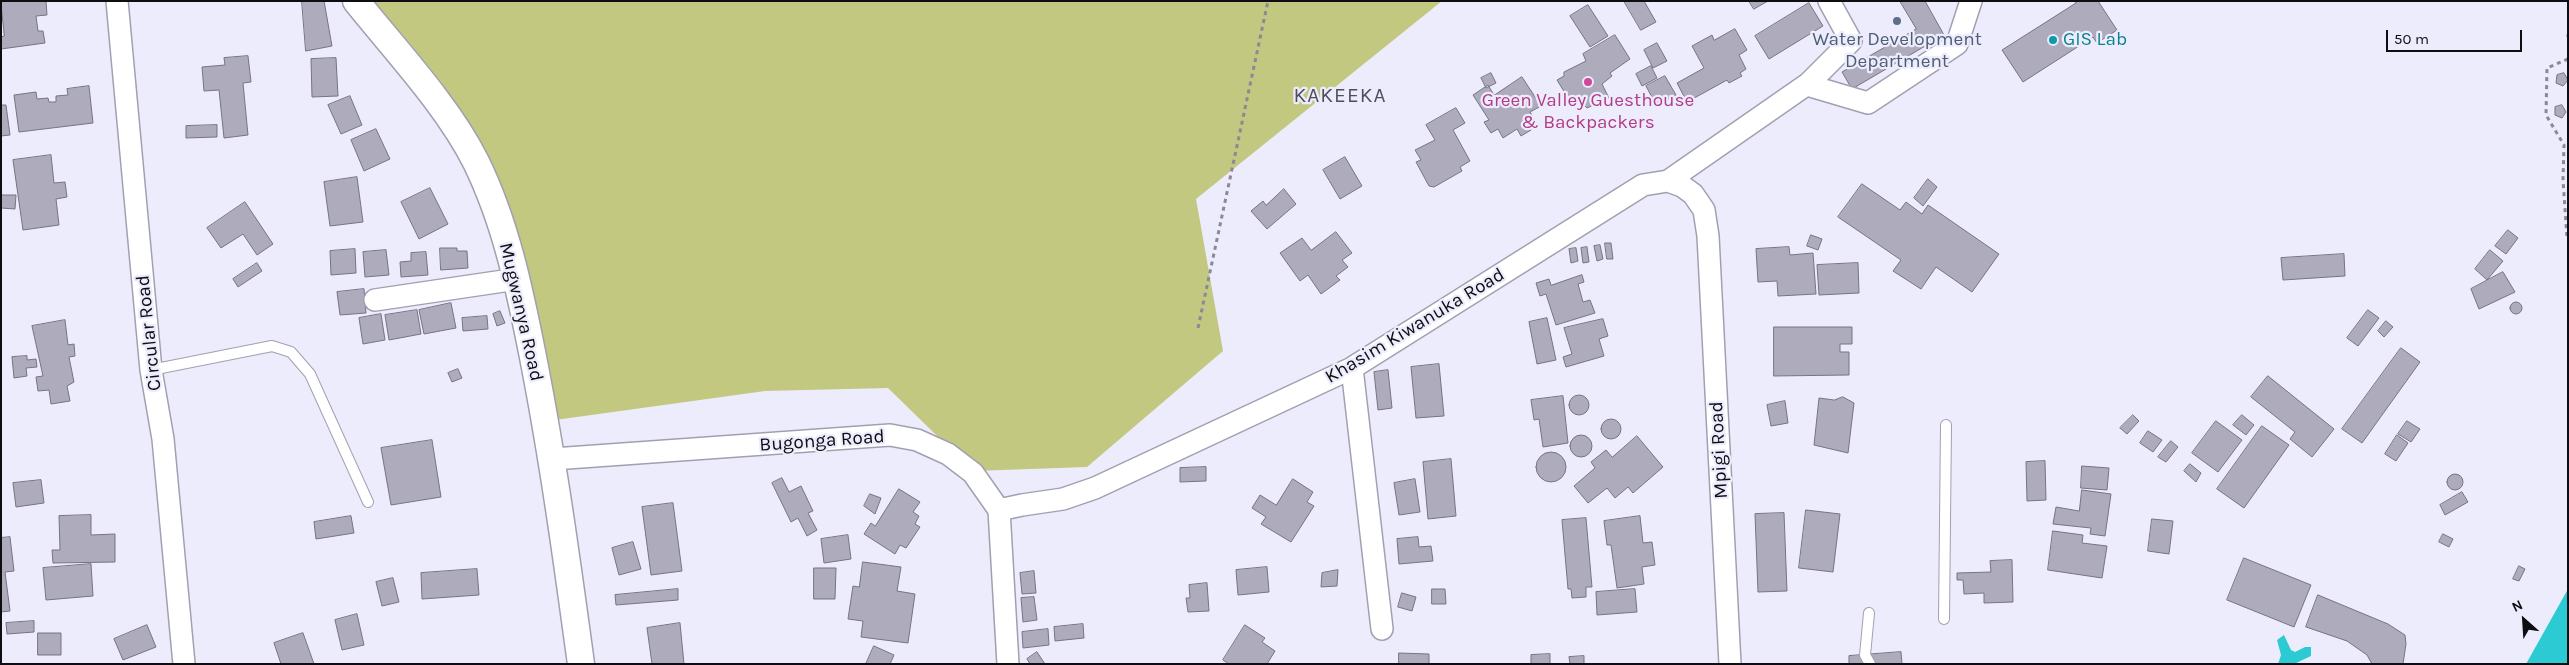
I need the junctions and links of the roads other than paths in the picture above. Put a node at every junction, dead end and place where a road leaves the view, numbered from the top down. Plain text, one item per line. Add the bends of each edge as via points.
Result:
1 (118, 1) edge
2 (356, 1) edge
3 (1829, 1) edge
4 (1972, 1) edge
5 (1806, 85) junction
6 (1668, 181) junction
7 (517, 279) junction
8 (375, 300) dead end
9 (1352, 368) junction
10 (151, 370) junction
11 (1946, 425) dead end
12 (553, 459) junction
13 (368, 502) dead end
14 (999, 510) junction
15 (1869, 613) dead end
16 (1944, 619) dead end
17 (1382, 629) dead end
18 (184, 664) edge
19 (581, 664) edge
20 (1008, 664) edge
21 (1730, 664) edge
22 (1870, 664) edge

1 - 10 street, Circular Road
2 - 7 street, Mugwanya Road via 462,136 493,201
3 - 5 street via 1851,41
4 - 5 street via 1957,44 1868,102
5 - 6 street
6 - 9 street, Khasim Kiwanuka Road via 1644,185
6 - 21 street, Mpigi Road via 1693,194 1704,210 1708,236
7 - 8 street
7 - 12 street, Mugwanya Road
9 - 14 street, Khasim Kiwanuka Road via 1095,488 1063,499
9 - 17 street
10 - 13 lane via 272,346 291,352 310,374
10 - 18 street, Circular Road via 163,440
11 - 16 lane
12 - 14 street, Bugonga Road via 890,435 917,440 948,454 973,473
12 - 19 street, Mugwanya Road
14 - 20 street
15 - 22 lane via 1865,655

